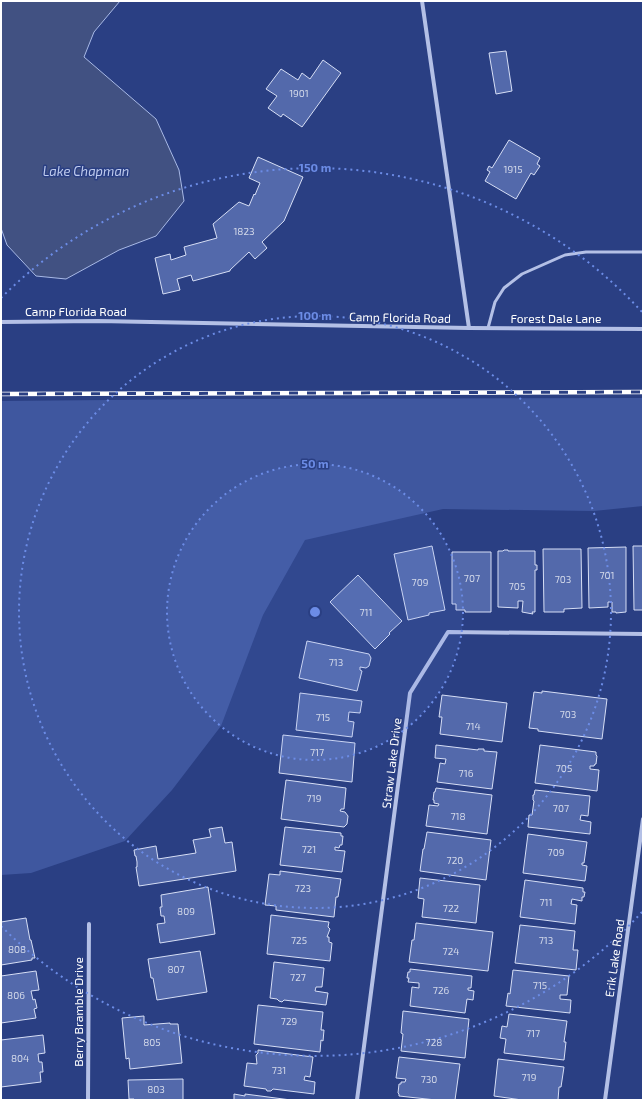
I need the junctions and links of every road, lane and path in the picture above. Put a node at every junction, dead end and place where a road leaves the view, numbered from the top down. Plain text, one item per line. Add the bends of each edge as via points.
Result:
1 (422, 1) edge
2 (643, 252) edge
3 (1, 322) edge
4 (469, 328) junction
5 (488, 328) junction
6 (643, 329) edge
7 (643, 634) edge
8 (643, 819) edge
9 (88, 924) dead end
10 (88, 1100) edge
11 (357, 1100) edge
12 (604, 1100) edge

1 - 4 street, Camp Florida Road
2 - 5 lane via 586,252 565,255 522,274 504,288 495,302
3 - 4 street, Camp Florida Road via 106,321
4 - 5 street, Forest Dale Lane
5 - 6 street, Forest Dale Lane
7 - 11 street, Straw Lake Drive via 448,632 410,693
8 - 12 street, Erik Lake Road
9 - 10 street, Berry Bramble Drive

